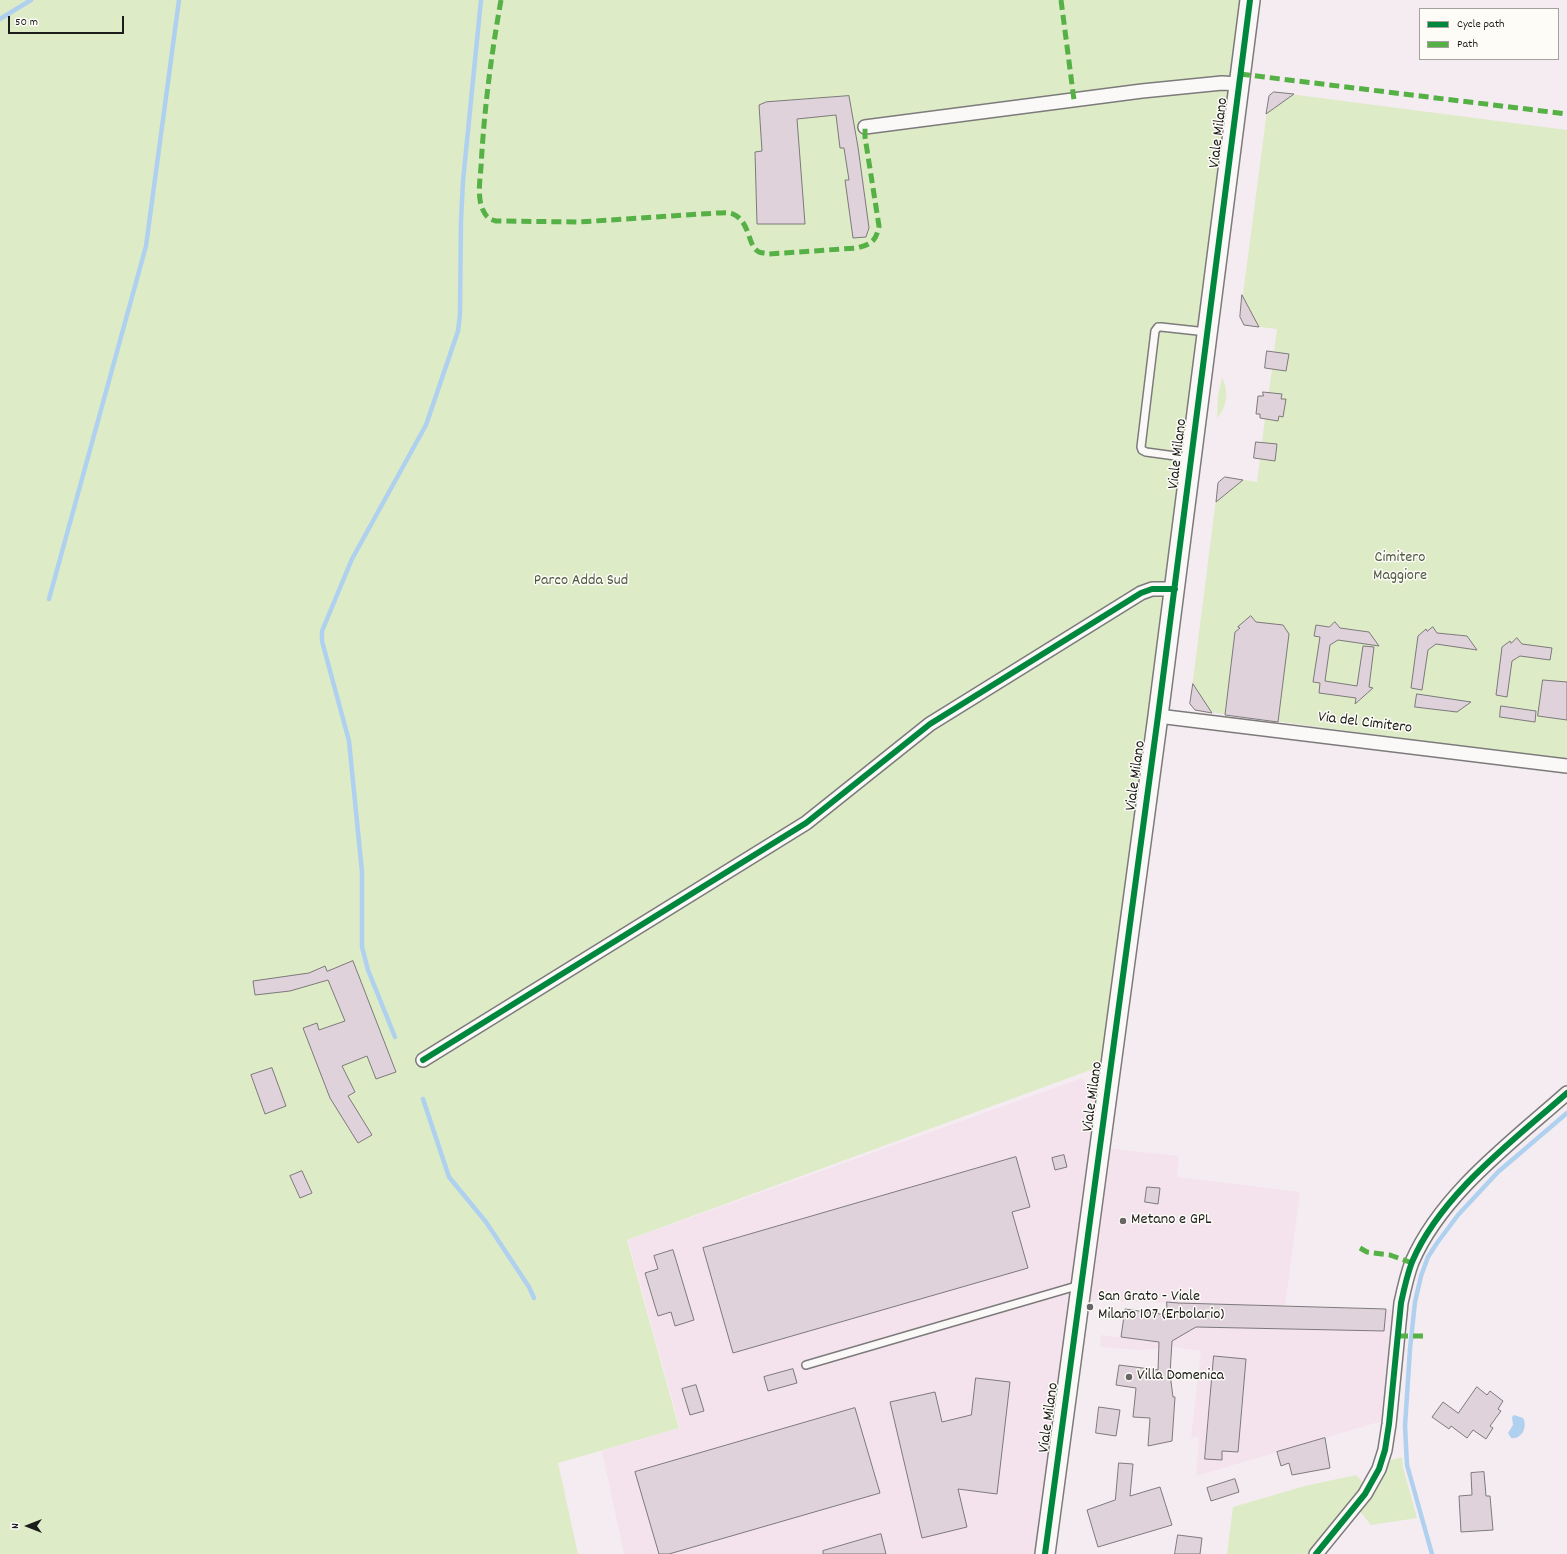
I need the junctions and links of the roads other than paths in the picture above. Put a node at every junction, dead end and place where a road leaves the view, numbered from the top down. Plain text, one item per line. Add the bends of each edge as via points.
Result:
1 (1250, 0) edge
2 (1239, 84) junction
3 (865, 127) dead end
4 (1207, 332) junction
5 (1191, 459) junction
6 (1175, 589) junction
7 (1158, 716) junction
8 (1567, 766) edge
9 (424, 1060) dead end
10 (1567, 1093) edge
11 (1081, 1284) junction
12 (806, 1365) dead end
13 (1045, 1554) edge
14 (1316, 1554) edge

1 - 2 street, Viale Milano
2 - 3 street via 1222,83 1142,91
2 - 4 street, Viale Milano
4 - 5 street, Viale Milano
4 - 5 lane via 1156,328 1141,443 1142,450 1146,452
5 - 6 street, Viale Milano
6 - 7 street, Viale Milano
6 - 9 street via 1152,589 1141,593 977,694 930,724 806,822
7 - 8 street, Via del Cimitero
7 - 11 street, Viale Milano
10 - 14 street via 1467,1184 1423,1241 1412,1263 1401,1303 1389,1424 1381,1465 1365,1494
11 - 12 lane
11 - 13 street, Viale Milano

